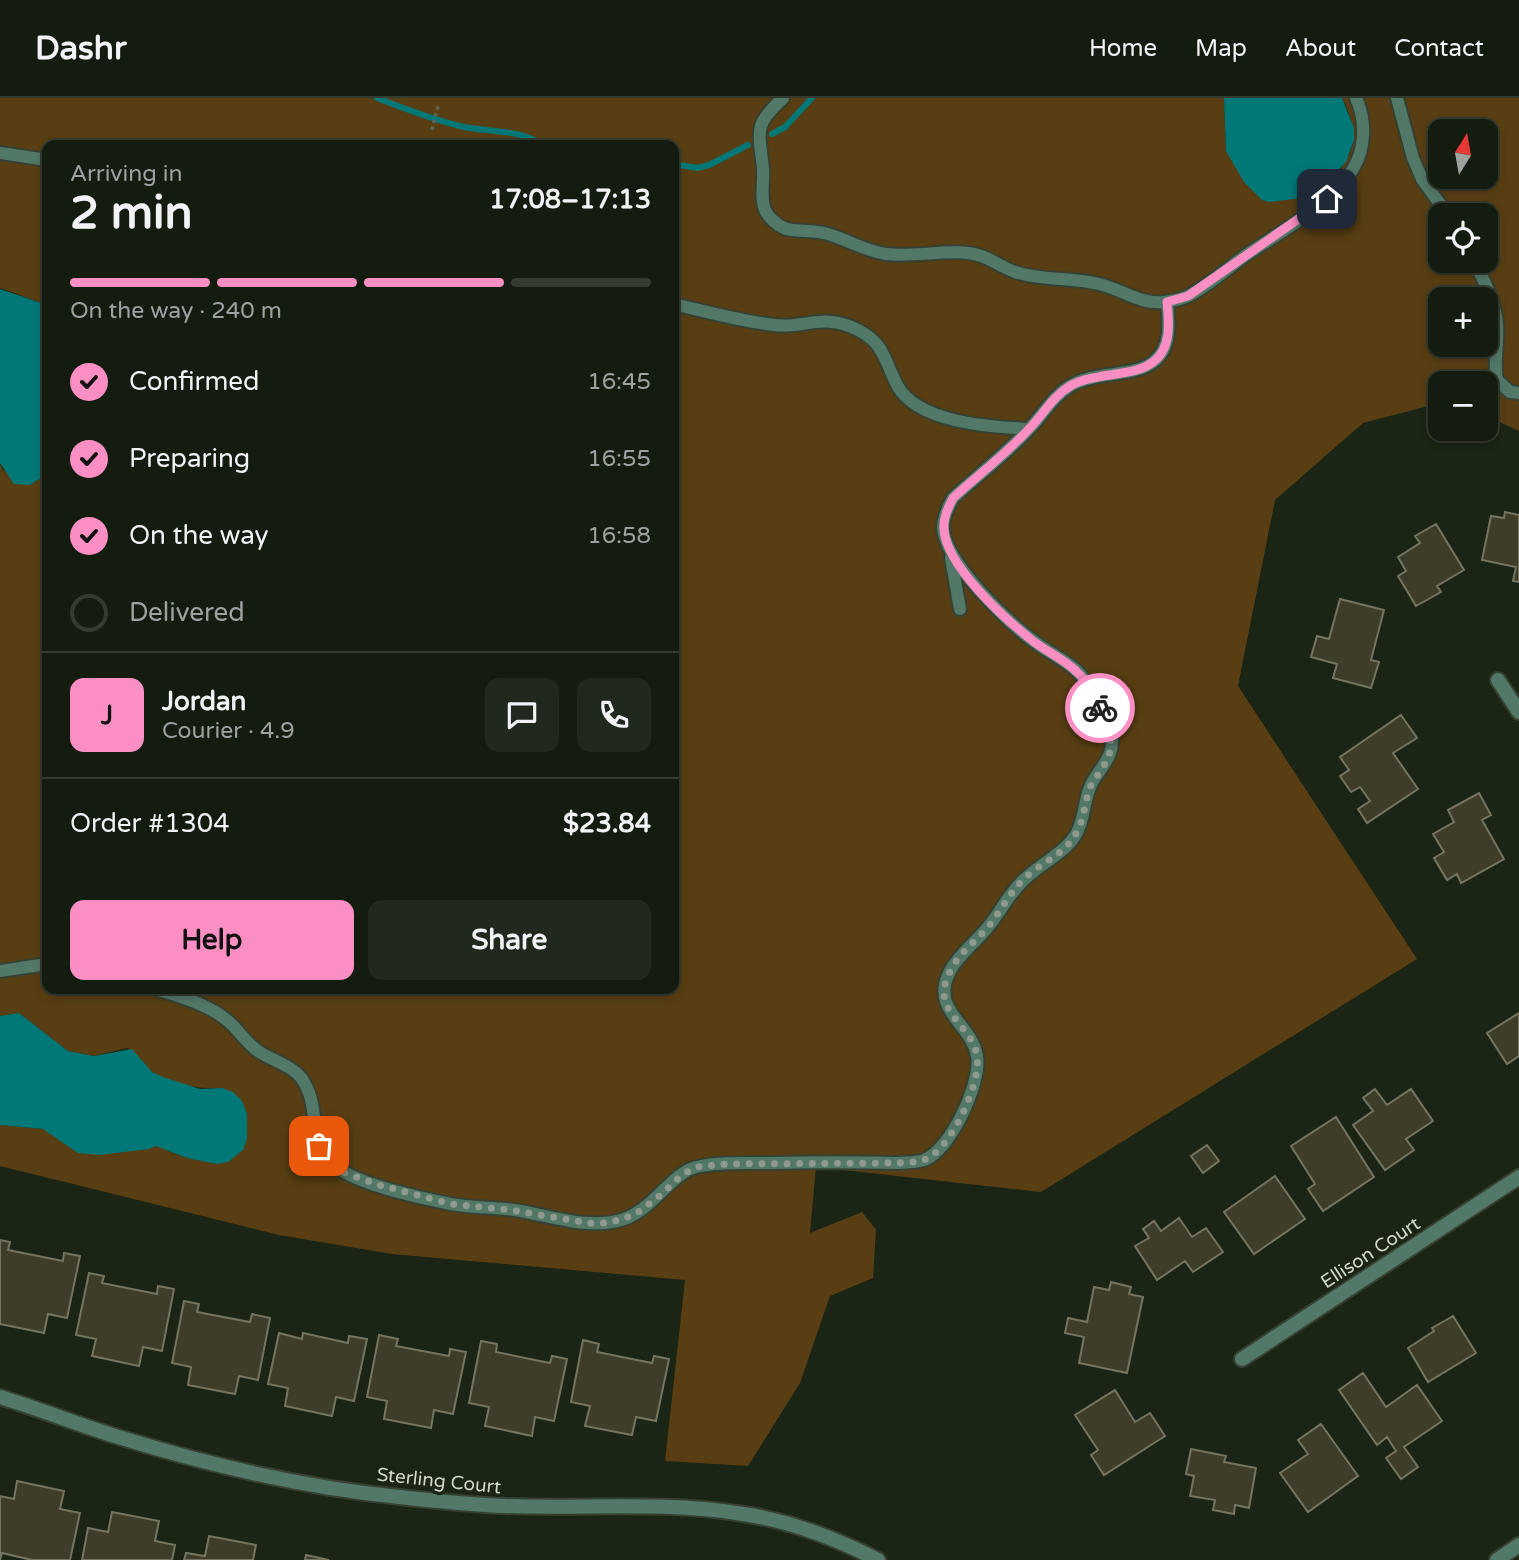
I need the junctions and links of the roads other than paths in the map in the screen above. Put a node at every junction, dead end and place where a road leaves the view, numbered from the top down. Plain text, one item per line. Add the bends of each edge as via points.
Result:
1 (783, 98) edge
2 (1356, 98) edge
3 (1397, 98) edge
4 (0, 153) edge
5 (42, 159) edge
6 (1439, 203) edge
7 (1479, 273) edge
8 (1167, 302) junction
9 (679, 305) edge
10 (1519, 393) edge
11 (1029, 429) junction
12 (947, 544) junction
13 (960, 609) dead end
14 (1498, 680) dead end
15 (1519, 712) edge
16 (42, 965) edge
17 (0, 971) edge
18 (170, 994) edge
19 (1519, 1177) edge
20 (1242, 1359) dead end
21 (0, 1397) edge
22 (1519, 1545) edge
23 (878, 1560) edge
24 (1497, 1560) edge

1 - 8 lane via 762,120 759,131 762,202 766,213 783,227 832,235 885,254 971,254 1015,272 1078,280 1144,300
2 - 8 lane via 1363,119 1360,154 1343,182 1327,199 1188,296
3 - 6 lane via 1413,158
4 - 5 lane
7 - 10 lane via 1497,323 1497,380 1510,392
8 - 11 lane via 1165,347 1153,363 1070,386
9 - 11 lane via 778,326 814,320 856,329 882,349 896,384 914,404 971,424
11 - 12 lane via 953,498 943,528
12 - 13 lane
12 - 18 lane via 963,571 992,603 1027,636 1080,674 1111,731 1112,744 1109,758 1088,792 1075,836 1012,891 948,974 946,1006 970,1035 978,1062 954,1133 923,1161 726,1164 690,1169 634,1215 595,1224 451,1204 343,1172 321,1151 311,1100 299,1075 253,1048 229,1021
14 - 15 street
16 - 17 lane
19 - 20 street, Ellison Court
21 - 23 street, Sterling Court via 197,1460 284,1479 397,1497 504,1506 673,1507 744,1514 811,1532
22 - 24 street

